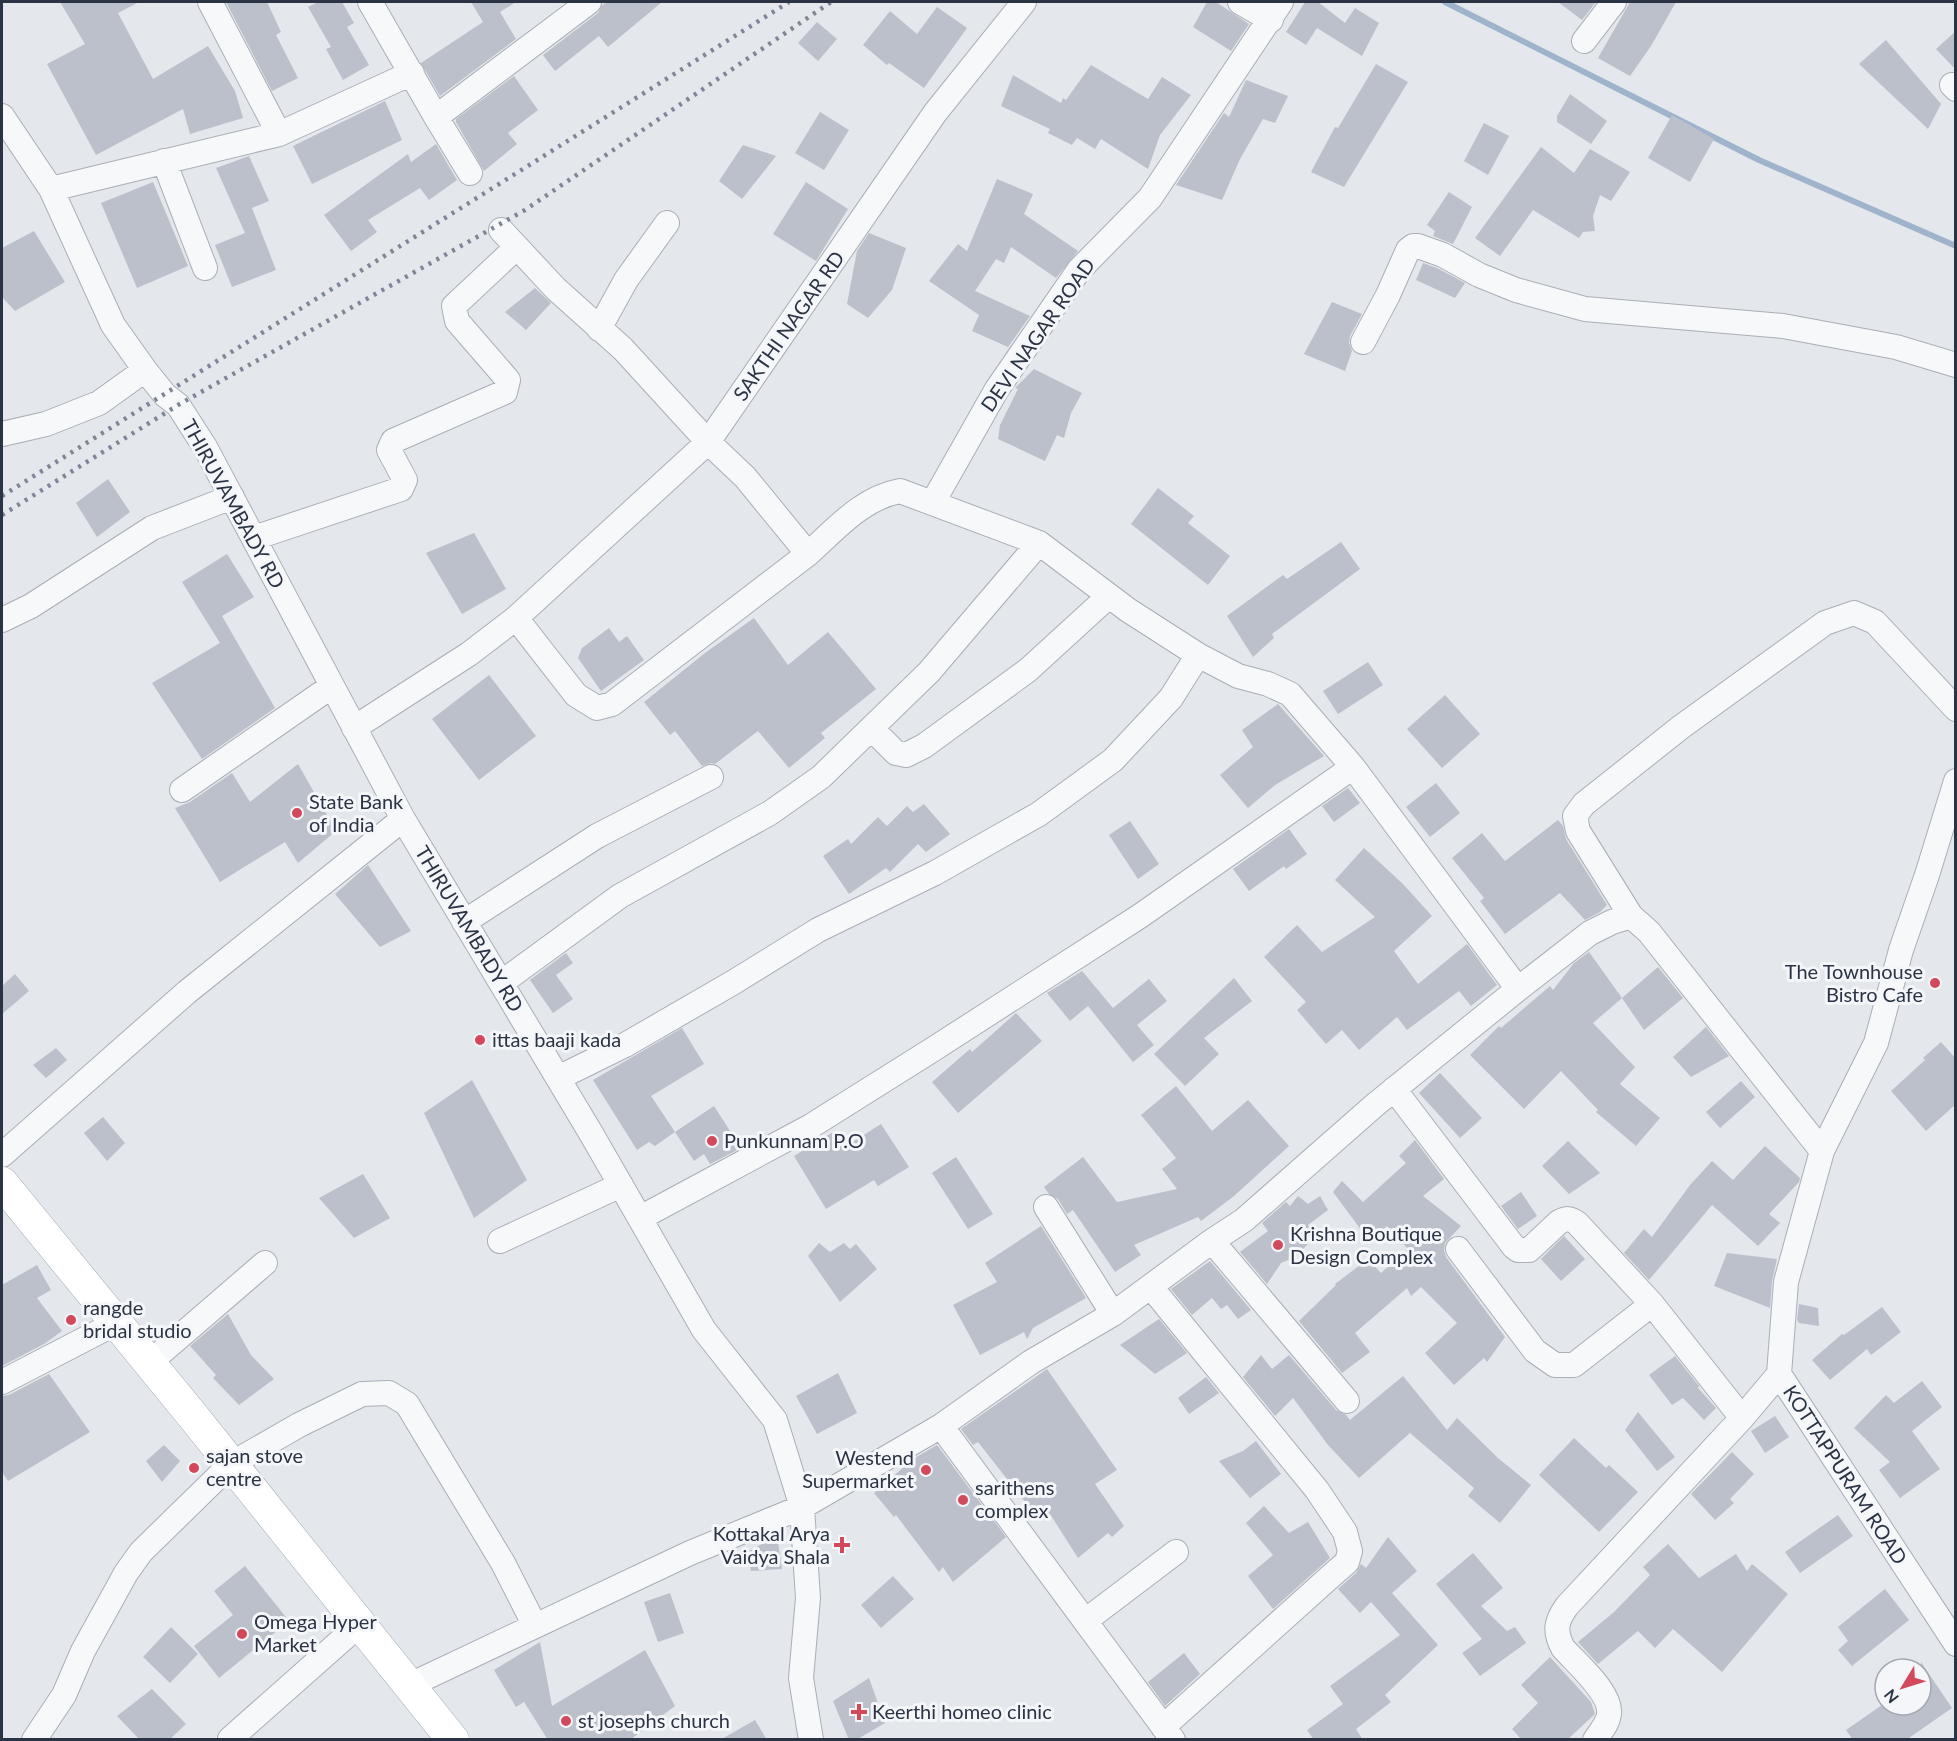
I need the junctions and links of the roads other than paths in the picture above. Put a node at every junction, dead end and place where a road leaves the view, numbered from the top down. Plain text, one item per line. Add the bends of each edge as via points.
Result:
1 (210, 2) edge
2 (370, 2) edge
3 (589, 2) edge
4 (1024, 2) edge
5 (1240, 2) edge
6 (1614, 2) edge
7 (1276, 11) edge
8 (1584, 41) dead end
9 (412, 73) junction
10 (2, 116) edge
11 (436, 117) junction
12 (279, 134) junction
13 (164, 161) junction
14 (470, 173) dead end
15 (51, 189) junction
16 (667, 223) dead end
17 (501, 230) dead end
18 (517, 247) junction
19 (205, 268) dead end
20 (599, 329) junction
21 (1364, 342) dead end
22 (1956, 365) edge
23 (145, 370) junction
24 (2, 434) edge
25 (708, 442) junction
26 (232, 497) junction
27 (933, 502) junction
28 (254, 538) junction
29 (1039, 543) junction
30 (808, 554) junction
31 (1109, 596) junction
32 (516, 618) junction
33 (2, 620) edge
34 (1198, 655) junction
35 (332, 686) junction
36 (1956, 709) edge
37 (354, 728) junction
38 (872, 729) junction
39 (1353, 767) junction
40 (711, 777) dead end
41 (1956, 782) edge
42 (182, 790) dead end
43 (403, 819) junction
44 (1630, 916) junction
45 (464, 922) junction
46 (501, 983) junction
47 (1518, 989) junction
48 (558, 1078) junction
49 (1394, 1089) junction
50 (1822, 1151) junction
51 (2, 1155) edge
52 (621, 1185) junction
53 (6, 1197) edge
54 (1046, 1207) dead end
55 (640, 1218) junction
56 (500, 1241) dead end
57 (1212, 1241) junction
58 (1458, 1250) dead end
59 (265, 1263) dead end
60 (1151, 1287) junction
61 (1652, 1304) junction
62 (1113, 1314) junction
63 (116, 1323) junction
64 (149, 1363) junction
65 (1779, 1374) junction
66 (2, 1382) edge
67 (1347, 1401) dead end
68 (1742, 1418) junction
69 (941, 1426) junction
70 (231, 1464) junction
71 (802, 1507) junction
72 (1176, 1552) dead end
73 (1085, 1621) junction
74 (361, 1623) junction
75 (535, 1626) junction
76 (1956, 1644) edge
77 (410, 1684) junction
78 (1168, 1733) edge
79 (230, 1739) edge
80 (34, 1740) edge
81 (453, 1740) edge
82 (811, 1740) edge
83 (1595, 1740) edge

1 - 12 street
2 - 9 street
3 - 11 street
4 - 25 street, SAKTHI NAGAR RD via 936,113
5 - 7 street
6 - 8 street
7 - 27 street, DEVI NAGAR ROAD via 1150,198 1079,270 997,389
9 - 11 street
9 - 12 street
10 - 15 street, THIRUVAMBADY RD
11 - 14 street
12 - 13 street
13 - 15 street
13 - 19 street
15 - 23 street, THIRUVAMBADY RD via 113,325
16 - 20 street via 626,280
17 - 18 street
18 - 20 street
18 - 28 street via 454,306 457,321 508,380 505,392 393,441 389,450 405,480 401,489
20 - 25 street
21 - 22 street via 1408,250 1418,246 1516,290 1585,309 1783,326 1896,347
23 - 24 street via 99,403 46,424
23 - 26 street, THIRUVAMBADY RD via 183,414
25 - 30 street via 745,477
25 - 32 street, SAKTHI NAGAR RD
26 - 28 street, THIRUVAMBADY RD
26 - 33 street via 152,528 31,606
27 - 29 street
27 - 30 street via 900,491 885,494 859,508
28 - 35 street, THIRUVAMBADY RD
29 - 31 street
29 - 38 street via 929,672
30 - 32 street via 612,704 597,708 576,695
31 - 34 street
31 - 38 street via 1028,670 924,746 906,755 896,753
32 - 37 street, SAKTHI NAGAR RD via 469,654
34 - 39 street via 1238,676 1290,694
34 - 48 street via 1171,698 1113,760 1039,814 935,873 818,930 625,1045
35 - 37 street, THIRUVAMBADY RD
35 - 42 street
36 - 44 street via 1875,622 1854,613 1825,623 1681,727 1584,804 1575,816 1578,831
37 - 43 street, THIRUVAMBADY RD
38 - 46 street via 821,777 770,813 620,896
39 - 47 street
39 - 55 street via 1140,916 932,1050 811,1126
40 - 45 street via 597,836
41 - 50 street, KOTTAPPURAM ROAD via 1901,950 1876,1043
43 - 45 street, THIRUVAMBADY RD
43 - 51 street via 187,993
44 - 47 street via 1590,933
44 - 50 street via 1656,941
45 - 46 street, THIRUVAMBADY RD
46 - 48 street, THIRUVAMBADY RD
47 - 49 street
48 - 52 street, THIRUVAMBADY RD
49 - 57 street via 1244,1220
49 - 61 street via 1514,1247 1529,1250 1559,1222 1571,1218
50 - 65 street, KOTTAPPURAM ROAD via 1786,1282
52 - 55 street, THIRUVAMBADY RD
52 - 56 street
53 - 63 main road
54 - 62 street
55 - 71 street, THIRUVAMBADY RD via 704,1330 775,1420
57 - 60 street
57 - 67 street
58 - 61 street via 1535,1351 1555,1365 1574,1365
59 - 64 street
60 - 62 street
60 - 78 street via 1317,1490 1345,1532 1350,1551 1347,1562
61 - 68 street
62 - 69 street via 1031,1362
63 - 64 main road
63 - 66 street
64 - 70 main road
65 - 68 street
65 - 76 street, KOTTAPPURAM ROAD
68 - 83 street via 1559,1618 1559,1641 1600,1689 1610,1712
69 - 71 street
69 - 73 street
70 - 74 main road
70 - 75 street via 362,1394 389,1393 407,1404 503,1563
70 - 80 street via 141,1552 126,1573 64,1695
71 - 75 street via 690,1553
71 - 82 street, THIRUVAMBADY RD via 808,1598 801,1678
72 - 73 street
73 - 78 street
74 - 77 main road
74 - 79 street
75 - 77 street
77 - 81 main road

